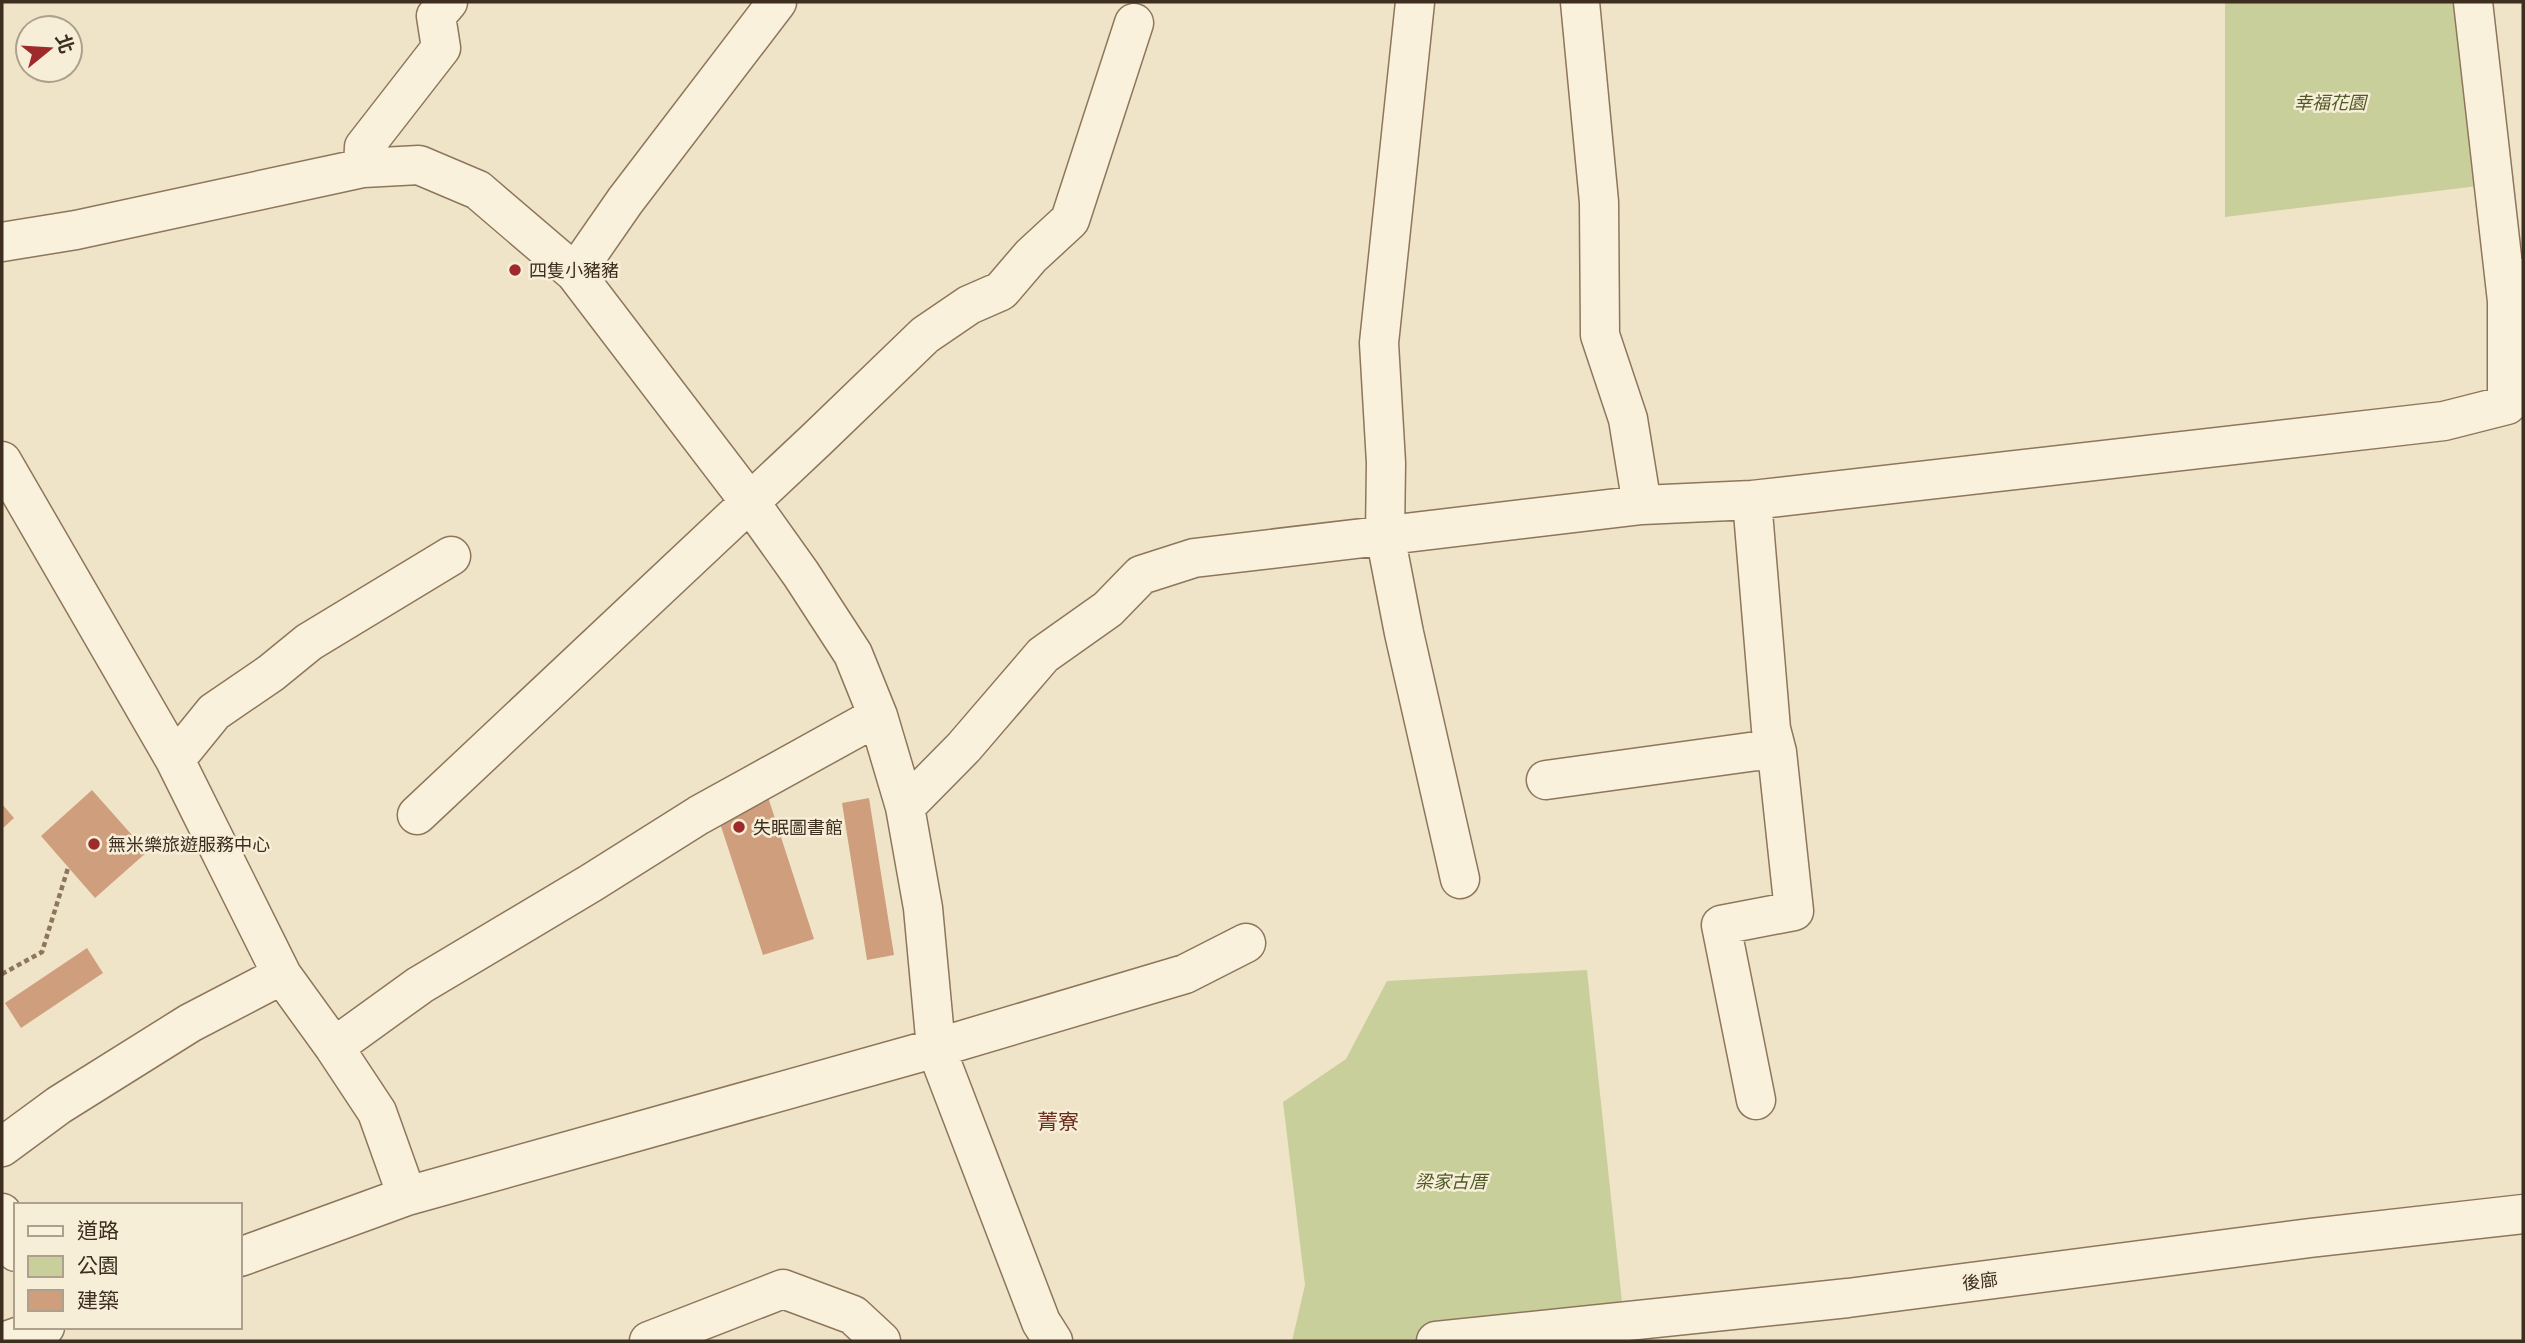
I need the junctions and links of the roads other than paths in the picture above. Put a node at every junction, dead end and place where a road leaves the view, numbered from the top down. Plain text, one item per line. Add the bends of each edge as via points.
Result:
1 (447, 2) edge
2 (777, 2) edge
3 (1415, 2) edge
4 (1580, 2) edge
5 (2473, 2) edge
6 (1134, 23) dead end
7 (363, 169) junction
8 (2, 242) edge
9 (575, 273) junction
10 (2515, 290) edge
11 (2, 461) edge
12 (1752, 500) junction
13 (749, 501) junction
14 (1642, 505) junction
15 (1385, 535) junction
16 (451, 556) dead end
17 (878, 716) junction
18 (1777, 752) junction
19 (175, 760) junction
20 (1546, 780) dead end
21 (905, 807) junction
22 (417, 815) dead end
23 (1460, 879) dead end
24 (1246, 943) dead end
25 (282, 975) junction
26 (334, 1047) junction
27 (936, 1048) junction
28 (1756, 1101) dead end
29 (2, 1147) edge
30 (407, 1196) junction
31 (2, 1213) edge
32 (2523, 1214) edge
33 (14, 1246) edge
34 (242, 1256) edge
35 (649, 1341) edge
36 (881, 1341) edge
37 (1053, 1341) edge
38 (1436, 1341) edge

1 - 7 street via 436,16 441,48 364,147
2 - 9 street
3 - 15 street via 1379,343
4 - 14 street via 1599,202 1600,335 1628,419
5 - 10 street
6 - 13 street via 1070,220 1002,291 969,305 925,335
7 - 8 street
7 - 9 street via 419,165 478,190
9 - 13 street
10 - 12 street via 2507,405 2444,421
11 - 19 street
12 - 14 street
12 - 18 street via 1771,729
13 - 17 street via 853,654
13 - 22 street
14 - 15 street
15 - 21 street via 1194,558 1141,575 1108,610 1043,655
15 - 23 street
16 - 19 street via 309,642 214,712
17 - 21 street
17 - 26 street via 699,815 420,985
18 - 20 street
18 - 28 street via 1794,911 1721,925
19 - 25 street
21 - 27 street via 923,908
24 - 27 street via 1185,974
25 - 26 street
25 - 29 street via 190,1023 59,1105
26 - 30 street via 377,1112
27 - 30 street
27 - 37 street via 1041,1322
30 - 34 street
31 - 33 street
32 - 38 street, 後廍 via 1849,1298
35 - 36 street via 783,1289 853,1315

